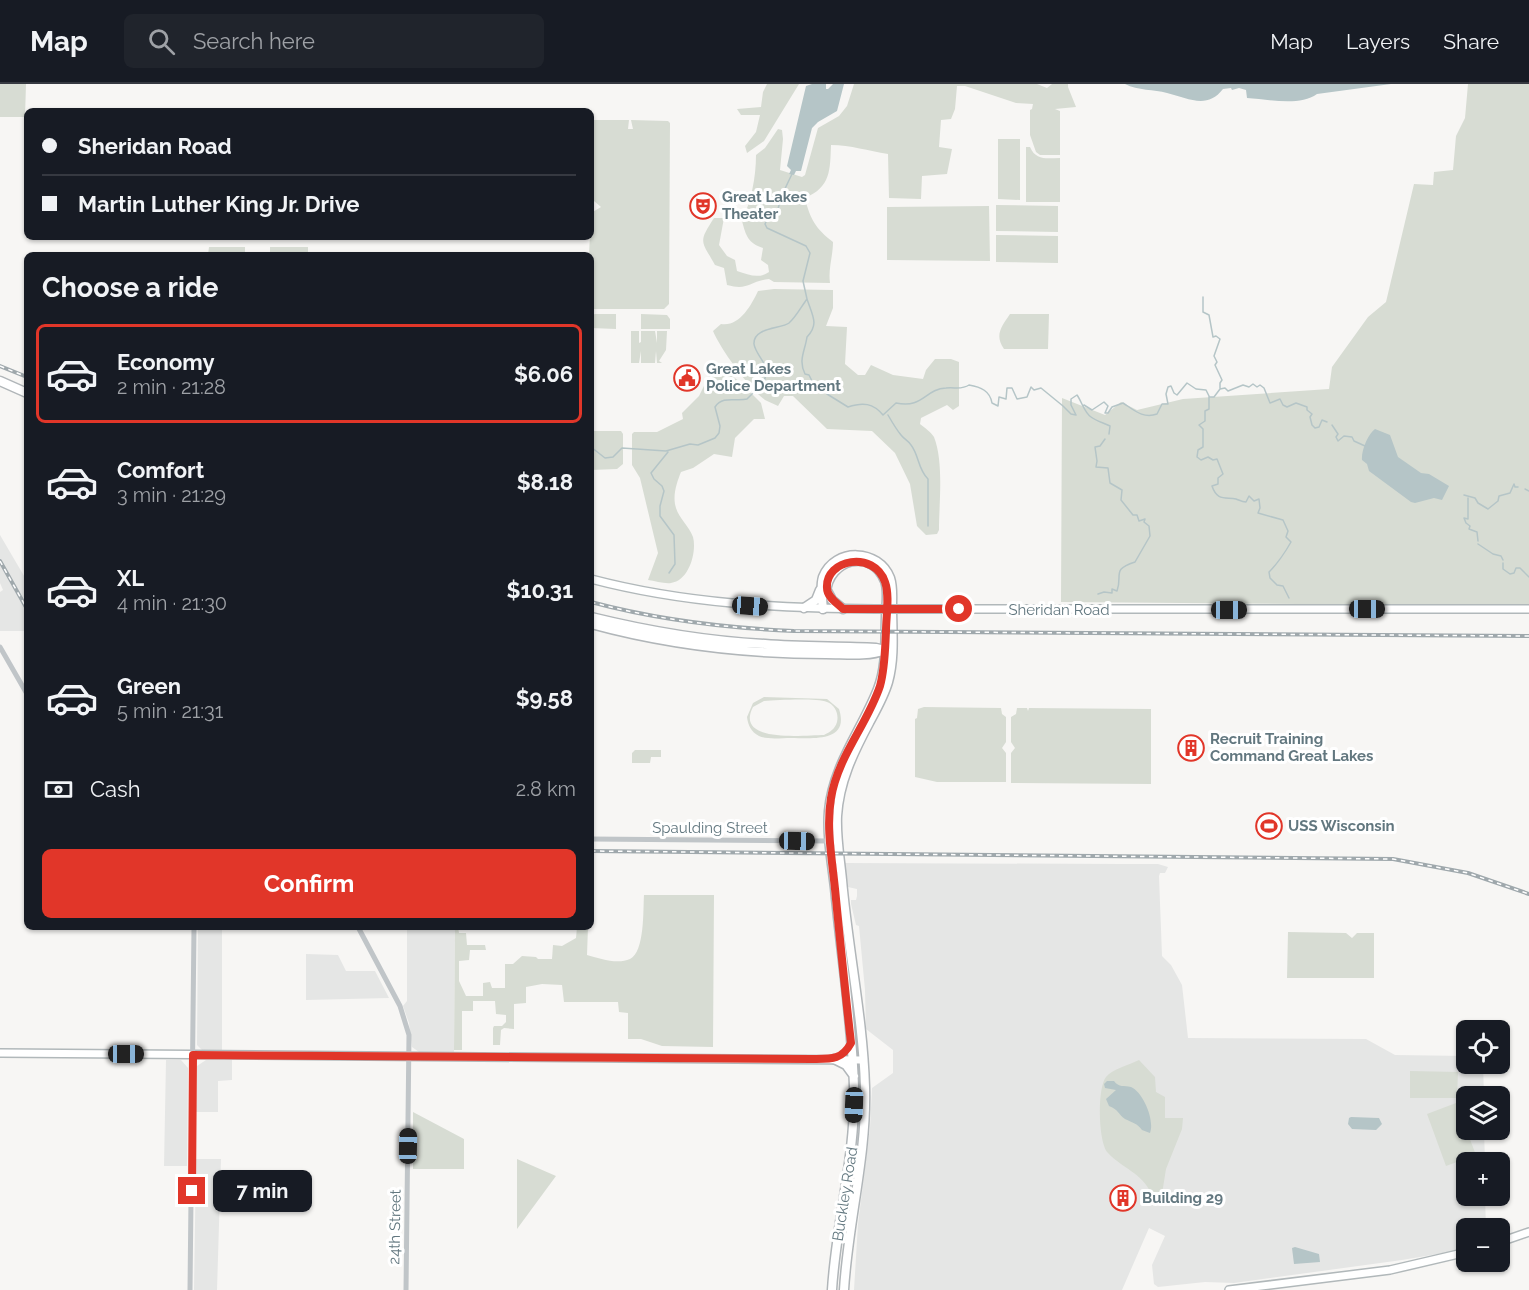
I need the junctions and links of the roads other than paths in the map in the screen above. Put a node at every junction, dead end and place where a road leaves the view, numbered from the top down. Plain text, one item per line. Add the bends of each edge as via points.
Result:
1 (0, 381) edge
2 (24, 392) edge
3 (594, 580) edge
4 (824, 588) junction
5 (804, 608) junction
6 (823, 609) junction
7 (843, 609) junction
8 (1529, 609) edge
9 (594, 612) edge
10 (594, 618) edge
11 (594, 624) edge
12 (594, 631) edge
13 (659, 635) junction
14 (0, 647) edge
15 (889, 651) junction
16 (24, 689) edge
17 (594, 839) edge
18 (830, 841) junction
19 (194, 930) edge
20 (359, 930) edge
21 (851, 1043) junction
22 (0, 1053) edge
23 (193, 1055) junction
24 (409, 1057) junction
25 (834, 1059) junction
26 (853, 1060) junction
27 (863, 1060) junction
28 (854, 1076) junction
29 (853, 1136) junction
30 (863, 1137) junction
31 (1529, 1232) edge
32 (1510, 1239) edge
33 (1456, 1255) edge
34 (190, 1290) edge
35 (406, 1290) edge
36 (832, 1290) edge
37 (844, 1290) edge
38 (1229, 1290) edge

1 - 2 highway
3 - 5 main road, Sheridan Road via 695,600
4 - 5 highway
4 - 6 highway, Buckley Road
4 - 7 highway
4 - 15 highway, Buckley Road via 829,568 846,556 866,556 882,565 892,590
5 - 6 main road, Sheridan Road
6 - 7 main road, Sheridan Road
7 - 8 main road, Sheridan Road, bridge
9 - 13 highway via 644,625
10 - 13 highway
11 - 13 highway
12 - 13 highway via 627,637
13 - 15 highway
14 - 16 street
15 - 18 highway, Buckley Road via 879,687 834,785
15 - 27 highway, Buckley Road via 890,676 885,692 846,771 837,816 843,901
17 - 18 street, Spaulding Street
18 - 21 highway, Buckley Road
19 - 23 street
20 - 24 street, 24th Street via 405,1018
21 - 25 highway
21 - 26 highway, Buckley Road
22 - 23 main road
23 - 24 main road
23 - 34 street
24 - 25 main road
24 - 35 street, 24th Street
25 - 26 main road
25 - 28 highway via 846,1065
26 - 27 main road
26 - 28 highway, Buckley Road
27 - 30 highway, Buckley Road
28 - 29 highway, Buckley Road
29 - 30 highway
29 - 36 highway, Buckley Road
30 - 37 highway, Buckley Road
31 - 32 main road
33 - 38 main road via 1390,1270

